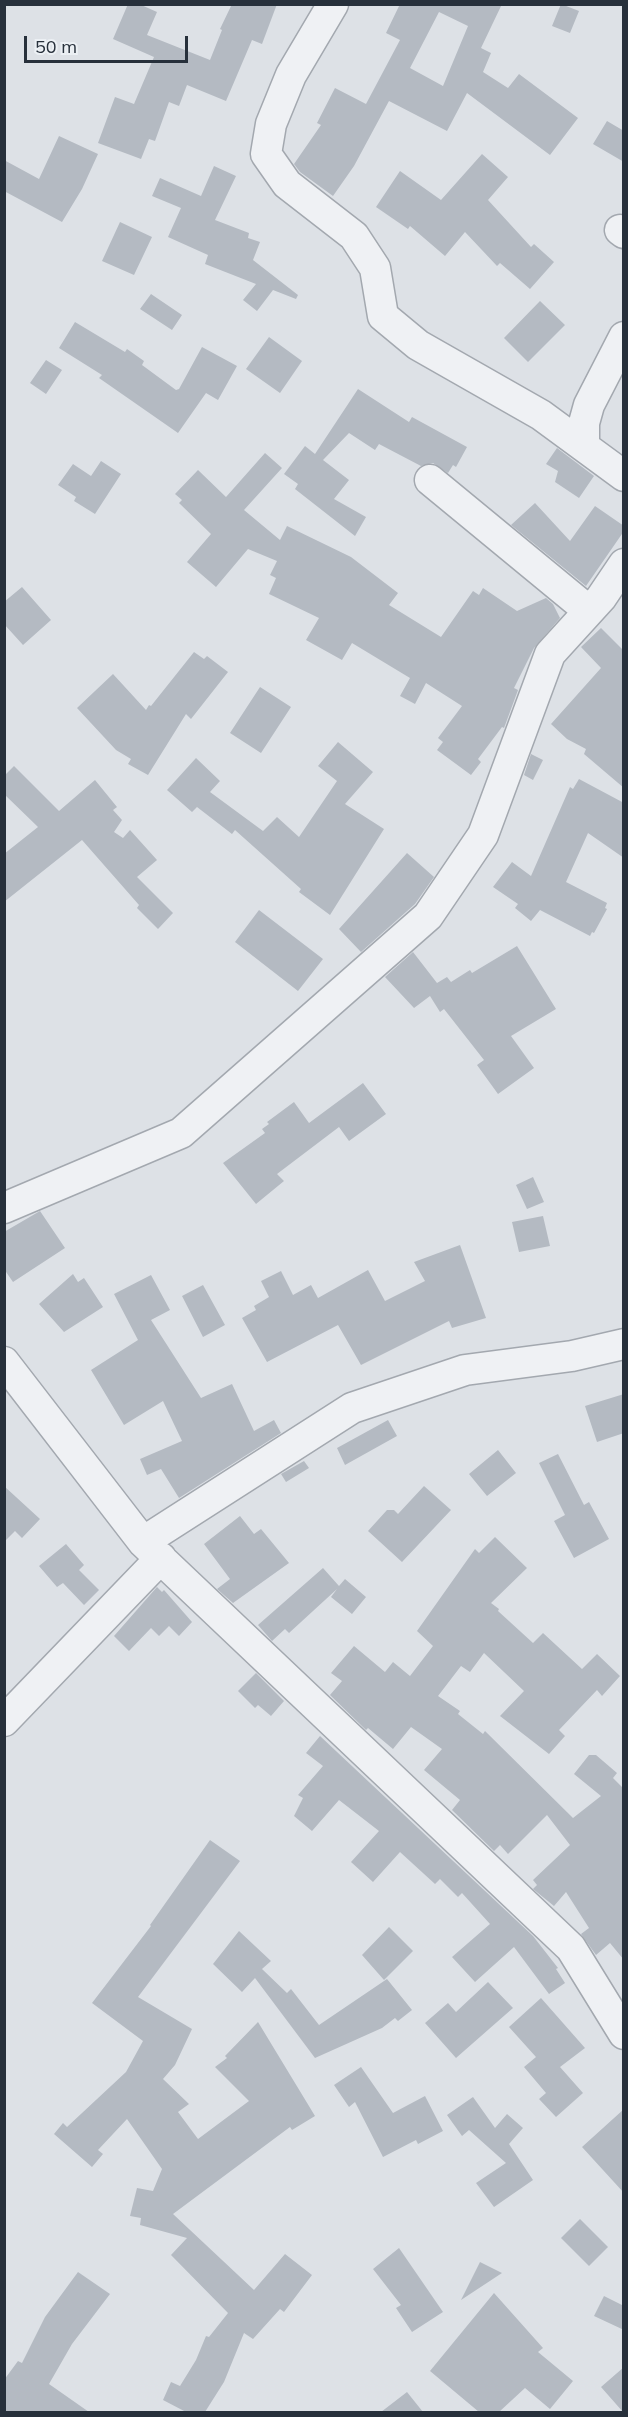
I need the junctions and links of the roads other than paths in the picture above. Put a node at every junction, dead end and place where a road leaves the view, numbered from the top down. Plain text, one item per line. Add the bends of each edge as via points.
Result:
1 (333, 4) edge
2 (624, 337) edge
3 (584, 444) junction
4 (624, 476) edge
5 (430, 480) dead end
6 (624, 564) edge
7 (589, 610) junction
8 (4, 1208) edge
9 (624, 1344) edge
10 (4, 1362) edge
11 (152, 1550) junction
12 (4, 1721) edge
13 (624, 2034) edge

1 - 3 street via 291,75 271,124 266,154 287,184 354,236 375,268 383,316 418,345 542,415
2 - 3 street via 590,405 584,423
3 - 4 street
5 - 7 street
6 - 7 street
7 - 8 street via 550,654 483,835 428,916 181,1133
9 - 11 street via 572,1356 465,1370 352,1408
10 - 11 street
11 - 12 street
11 - 13 street via 571,1948

